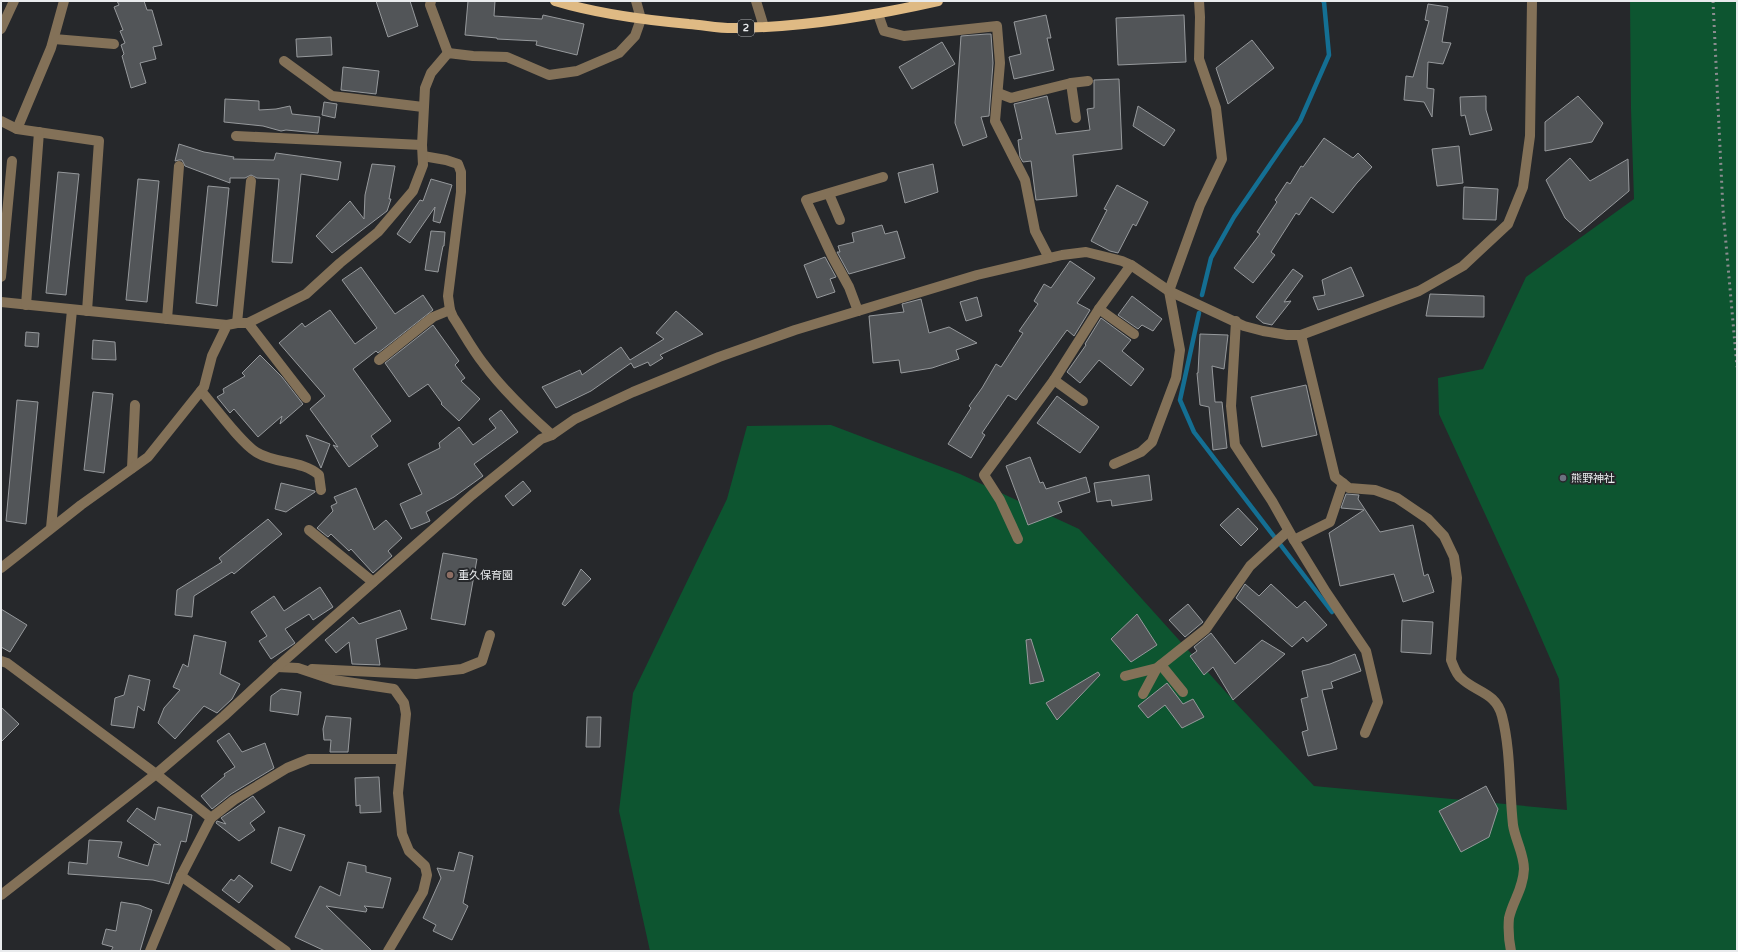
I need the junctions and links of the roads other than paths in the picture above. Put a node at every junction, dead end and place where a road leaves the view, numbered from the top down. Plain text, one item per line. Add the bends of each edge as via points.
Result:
1 (14, 1) edge
2 (64, 1) edge
3 (431, 1) edge
4 (555, 1) edge
5 (636, 1) edge
6 (756, 1) edge
7 (938, 1) edge
8 (1199, 1) edge
9 (1532, 1) edge
10 (878, 14) junction
11 (641, 19) junction
12 (764, 27) junction
13 (1, 30) edge
14 (54, 39) junction
15 (114, 44) dead end
16 (448, 54) junction
17 (284, 61) dead end
18 (1088, 81) dead end
19 (1071, 83) junction
20 (998, 93) junction
21 (423, 107) junction
22 (1076, 118) dead end
23 (1, 121) edge
24 (17, 129) junction
25 (39, 132) junction
26 (236, 136) dead end
27 (422, 145) junction
28 (423, 156) junction
29 (12, 161) dead end
30 (179, 166) dead end
31 (883, 177) dead end
32 (251, 181) dead end
33 (829, 194) junction
34 (840, 220) dead end
35 (1049, 258) junction
36 (1132, 265) junction
37 (1, 277) edge
38 (1169, 291) junction
39 (1, 302) edge
40 (26, 305) junction
41 (1099, 308) junction
42 (72, 310) junction
43 (450, 310) junction
44 (87, 311) junction
45 (858, 311) junction
46 (167, 319) junction
47 (1236, 321) junction
48 (248, 323) junction
49 (232, 324) junction
50 (1134, 334) dead end
51 (1301, 335) junction
52 (378, 360) dead end
53 (1054, 380) junction
54 (201, 391) junction
55 (306, 398) dead end
56 (1083, 401) dead end
57 (136, 405) dead end
58 (552, 435) junction
59 (1114, 464) dead end
60 (132, 468) junction
61 (1343, 483) junction
62 (321, 490) dead end
63 (51, 528) junction
64 (309, 530) dead end
65 (1285, 534) junction
66 (1018, 539) dead end
67 (1294, 540) junction
68 (1, 568) edge
69 (373, 582) junction
70 (490, 635) dead end
71 (1, 661) edge
72 (277, 667) junction
73 (1159, 667) junction
74 (298, 668) junction
75 (1125, 676) dead end
76 (1183, 692) dead end
77 (1143, 694) dead end
78 (1366, 733) dead end
79 (400, 759) junction
80 (156, 774) junction
81 (211, 818) junction
82 (180, 876) junction
83 (1, 895) edge
84 (150, 951) edge
85 (286, 951) edge
86 (388, 951) edge
87 (1511, 951) edge

1 - 13 street
2 - 14 street
3 - 16 street via 430,5
4 - 11 main road, 2 via 573,7
5 - 11 street
6 - 12 street
7 - 10 main road, 2
8 - 38 street via 1199,59 1216,108 1222,159 1200,205
9 - 51 street via 1530,136 1523,187 1508,224 1464,266 1419,291
10 - 12 main road, 2
10 - 20 street via 884,31 904,36 997,26 1000,63
11 - 12 main road, 2 via 735,28
11 - 16 street via 635,36 619,53 577,71 549,75 507,57
14 - 15 street
14 - 24 street
16 - 21 street via 431,74 425,88
17 - 21 street via 332,96
18 - 19 street
19 - 20 street via 1011,98
19 - 22 street
20 - 35 street via 995,121 1025,180 1035,231
21 - 27 street
23 - 24 street
24 - 25 street
25 - 40 street
25 - 44 street via 99,141
26 - 27 street
27 - 28 street
28 - 43 street via 458,164 461,172 461,192 448,296
28 - 48 street via 423,165 413,191 378,232 306,294
29 - 37 street
30 - 46 street
31 - 33 street
32 - 49 street
33 - 34 street
33 - 45 street via 806,200 849,287
35 - 36 street via 1086,252
35 - 45 street via 977,275
36 - 38 street
36 - 41 street
38 - 47 street
38 - 59 street via 1180,350 1176,378 1152,442 1141,452
39 - 40 street
40 - 42 street
41 - 50 street
41 - 53 street
42 - 44 street
42 - 63 street
43 - 52 street via 433,317
43 - 58 street via 483,363 511,396
44 - 46 street
45 - 58 street via 712,360 632,392 575,419
46 - 49 street
47 - 51 street via 1263,331
47 - 65 street via 1231,406 1235,445 1272,501
48 - 49 street
48 - 55 street
49 - 54 street via 212,356
51 - 61 street via 1335,477
53 - 56 street
53 - 66 street via 984,475 1000,500
54 - 60 street via 148,457
54 - 62 street via 255,452 312,469 319,475
57 - 60 street
58 - 69 street via 541,439 478,490
60 - 63 street
61 - 67 street via 1330,522
61 - 87 street via 1349,488 1375,490 1397,498 1428,519 1444,536 1454,557 1457,578 1451,660 1461,679 1487,694 1496,704 1502,714 1507,744 1513,827 1524,867 1523,885 1510,917
63 - 68 street
64 - 69 street
65 - 67 street
65 - 73 street via 1250,566 1206,629
67 - 78 street via 1366,651 1378,702
69 - 72 street
70 - 74 street via 482,661 462,669 416,674
71 - 80 street
72 - 74 street
72 - 80 street
73 - 75 street
73 - 76 street
73 - 77 street
74 - 79 street via 334,680 394,689 404,703 406,714
79 - 81 street via 309,759 287,768 240,796
79 - 86 street via 398,793 402,834 409,851 425,866 427,875 423,892
80 - 81 street
80 - 83 street
81 - 82 street
82 - 84 street
82 - 85 street

